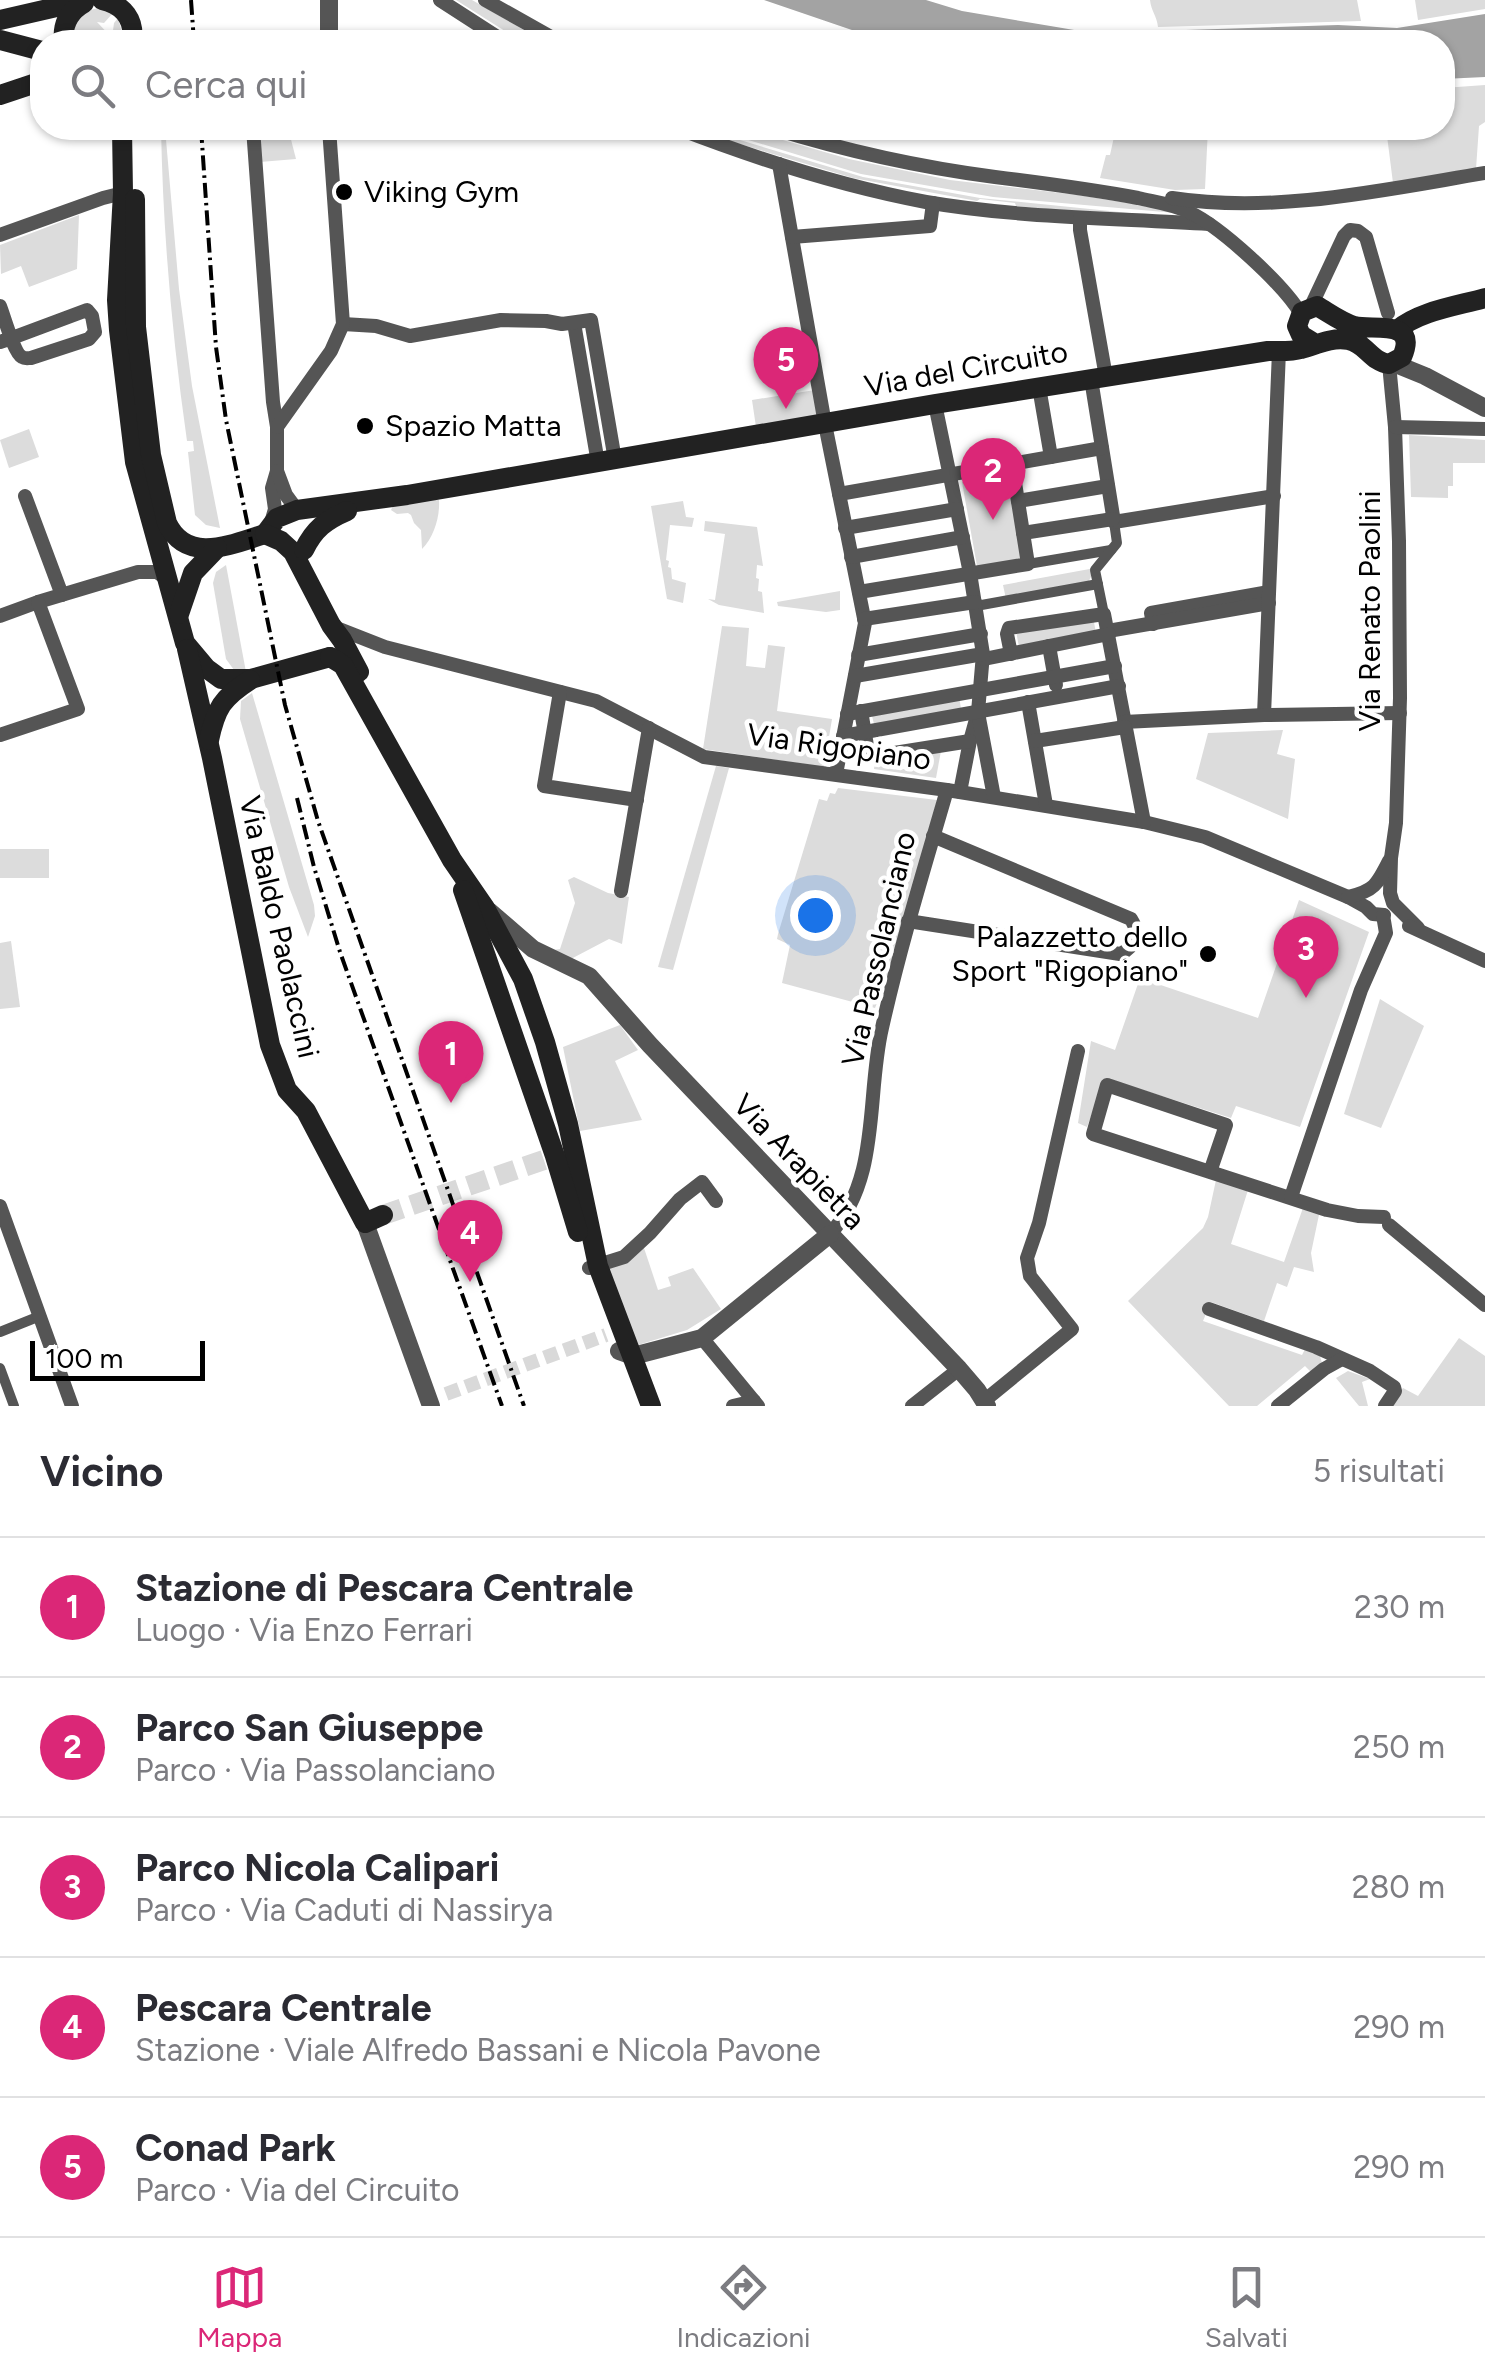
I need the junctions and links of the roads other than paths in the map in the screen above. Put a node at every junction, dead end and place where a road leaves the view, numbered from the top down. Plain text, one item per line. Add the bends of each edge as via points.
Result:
1 (440, 0) edge
2 (485, 0) edge
3 (93, 1) edge
4 (332, 1) edge
5 (0, 20) edge
6 (133, 26) edge
7 (64, 30) edge
8 (329, 30) edge
9 (486, 30) edge
10 (539, 30) edge
11 (0, 40) edge
12 (30, 48) edge
13 (30, 85) edge
14 (0, 95) edge
15 (122, 140) edge
16 (136, 140) edge
17 (254, 140) edge
18 (331, 140) edge
19 (710, 140) edge
20 (810, 140) edge
21 (779, 164) junction
22 (1485, 173) edge
23 (1092, 189) junction
24 (123, 193) junction
25 (933, 203) junction
26 (1080, 218) junction
27 (1205, 221) junction
28 (0, 234) edge
29 (792, 237) junction
30 (1485, 298) edge
31 (117, 300) junction
32 (0, 306) edge
33 (86, 310) junction
34 (1307, 312) junction
35 (574, 323) junction
36 (343, 324) junction
37 (119, 330) junction
38 (89, 338) junction
39 (6, 340) edge
40 (1390, 342) junction
41 (1314, 343) junction
42 (1274, 351) junction
43 (1099, 378) junction
44 (1039, 387) junction
45 (273, 402) junction
46 (291, 404) junction
47 (935, 404) junction
48 (1485, 408) edge
49 (825, 424) junction
50 (278, 427) junction
51 (1394, 427) junction
52 (1485, 429) edge
53 (1102, 448) junction
54 (1051, 457) junction
55 (606, 461) junction
56 (1012, 464) junction
57 (277, 472) junction
58 (950, 475) junction
59 (1108, 486) junction
60 (839, 494) junction
61 (25, 496) dead end
62 (1274, 496) junction
63 (1018, 501) junction
64 (367, 502) junction
65 (957, 509) junction
66 (296, 510) junction
67 (1114, 521) junction
68 (845, 528) junction
69 (268, 529) junction
70 (1023, 534) junction
71 (963, 537) junction
72 (217, 548) junction
73 (1112, 550) junction
74 (298, 551) junction
75 (851, 557) junction
76 (1028, 564) junction
77 (970, 574) junction
78 (168, 580) junction
79 (1098, 584) junction
80 (858, 592) junction
81 (62, 595) junction
82 (1269, 597) junction
83 (38, 602) junction
84 (975, 604) junction
85 (1104, 614) junction
86 (0, 616) edge
87 (178, 616) junction
88 (864, 620) junction
89 (331, 625) junction
90 (1108, 633) junction
91 (981, 634) junction
92 (186, 642) junction
93 (1049, 646) junction
94 (858, 654) junction
95 (1010, 654) junction
96 (984, 656) junction
97 (330, 658) junction
98 (1115, 666) junction
99 (854, 676) junction
100 (1054, 677) junction
101 (251, 679) junction
102 (1118, 686) junction
103 (981, 690) junction
104 (560, 692) junction
105 (1058, 697) junction
106 (1028, 702) junction
107 (854, 712) junction
108 (978, 712) junction
109 (1400, 713) junction
110 (1264, 715) junction
111 (1125, 724) junction
112 (649, 728) junction
113 (865, 733) junction
114 (0, 736) edge
115 (843, 736) junction
116 (970, 741) junction
117 (1035, 741) junction
118 (208, 742) junction
119 (392, 752) junction
120 (836, 774) junction
121 (954, 791) junction
122 (994, 797) junction
123 (637, 800) junction
124 (1046, 806) junction
125 (1144, 822) junction
126 (933, 836) junction
127 (452, 860) junction
128 (621, 891) dead end
129 (485, 908) junction
130 (1381, 909) junction
131 (908, 920) junction
132 (1411, 926) junction
133 (493, 944) junction
134 (514, 960) junction
135 (1485, 961) edge
136 (564, 965) junction
137 (493, 974) junction
138 (1078, 1051) dead end
139 (571, 1138) junction
140 (550, 1158) junction
141 (1210, 1172) junction
142 (1292, 1197) junction
143 (716, 1201) dead end
144 (0, 1206) edge
145 (374, 1219) joint
146 (4, 1228) edge
147 (830, 1234) junction
148 (593, 1267) junction
149 (1485, 1305) edge
150 (1209, 1309) dead end
151 (40, 1316) junction
152 (0, 1332) edge
153 (702, 1338) junction
154 (618, 1341) junction
155 (1322, 1350) junction
156 (1342, 1359) junction
157 (1327, 1367) junction
158 (0, 1368) edge
159 (960, 1369) junction
160 (435, 1400) edge
161 (756, 1404) edge
162 (986, 1404) edge
163 (14, 1406) edge
164 (72, 1406) edge
165 (638, 1406) edge
166 (651, 1406) edge
167 (733, 1406) edge
168 (912, 1406) edge
169 (1278, 1406) edge
170 (1384, 1406) edge

1 - 9 street
2 - 10 street
3 - 5 main road
3 - 6 main road via 116,4
3 - 7 main road via 74,10
4 - 8 street
11 - 12 main road
13 - 14 main road
15 - 24 main road
16 - 72 main road via 134,305 151,455 169,529 181,542
17 - 45 street
18 - 36 street
19 - 21 street
20 - 23 street via 909,165
21 - 25 street
21 - 29 street
22 - 23 street via 1252,203
23 - 27 street via 1173,206
24 - 28 street
24 - 31 main road
25 - 26 street
25 - 29 street via 930,226
26 - 27 street
26 - 43 street
27 - 34 street
29 - 49 street
30 - 40 main road via 1404,324
31 - 33 street
31 - 37 main road
32 - 39 street
33 - 38 street via 94,329
33 - 39 street
34 - 40 main road
34 - 40 street, Via Renato Paolini via 1344,236 1358,231 1366,237
34 - 41 main road via 1301,335
34 - 42 main road
35 - 36 street via 501,320 410,336
35 - 55 street
35 - 55 street via 591,320
36 - 46 street
37 - 38 street
37 - 78 main road via 135,462
38 - 39 street via 32,358 18,355
40 - 41 main road
40 - 48 street via 1425,376
40 - 51 street, Via Renato Paolini
41 - 42 main road, Via del Circuito
42 - 43 main road, Via del Circuito
42 - 62 street
43 - 44 main road, Via del Circuito
43 - 53 street
44 - 47 main road, Via del Circuito
44 - 54 street
45 - 46 street
45 - 50 street
46 - 50 street
47 - 49 main road, Via del Circuito
47 - 58 street, Via Passolanciano
49 - 55 main road, Via del Circuito
49 - 60 street
50 - 57 street
51 - 52 street
51 - 109 street, Via Renato Paolini
53 - 54 street
53 - 59 street
54 - 56 street
55 - 64 main road, Via del Circuito
56 - 58 street
56 - 63 street
57 - 66 street
57 - 69 street
58 - 60 street
58 - 65 street, Via Passolanciano
59 - 63 street
59 - 67 street
60 - 68 street
61 - 81 street
62 - 67 street
62 - 82 street
63 - 70 street
64 - 66 main road, Via del Circuito
64 - 74 main road, Via del Circuito via 321,524
65 - 68 street
65 - 71 street, Via Passolanciano
66 - 69 main road, Via del Circuito
66 - 74 main road via 306,530
67 - 70 street
67 - 73 street
68 - 75 street
69 - 72 main road
69 - 74 main road
70 - 76 street
71 - 75 street
71 - 77 street, Via Passolanciano
72 - 87 main road via 193,573
73 - 76 street
73 - 79 street via 1095,570
74 - 89 main road
75 - 80 street
76 - 77 street
77 - 80 street
77 - 84 street, Via Passolanciano
78 - 81 street via 150,570
78 - 87 main road
79 - 84 street
79 - 85 street
80 - 88 street
81 - 83 street
82 - 90 street
82 - 110 street
83 - 86 street
83 - 114 street via 78,709
84 - 88 street
84 - 91 street, Via Passolanciano
85 - 90 street
85 - 95 street via 1010,628
87 - 92 main road
88 - 94 street
89 - 97 main road
89 - 104 street, Via Rigopiano via 385,647
89 - 119 main road
90 - 93 street
90 - 98 street
91 - 94 street
91 - 96 street, Via Passolanciano
92 - 101 main road via 217,677
92 - 118 main road, Via Baldo Paolaccini
93 - 95 street
93 - 100 street
94 - 99 street
95 - 96 street
96 - 99 street
96 - 103 street, Via Passolanciano
97 - 101 main road
97 - 119 main road via 344,665
98 - 100 street
98 - 102 street
99 - 107 street
100 - 103 street
100 - 105 street
101 - 118 main road via 220,704
102 - 105 street
102 - 111 street
103 - 107 street
103 - 108 street, Via Passolanciano
104 - 112 street, Via Rigopiano via 596,701
104 - 123 street via 544,786
105 - 106 street
106 - 108 street
106 - 117 street
107 - 113 street
107 - 115 street
108 - 113 street
108 - 116 street, Via Passolanciano
108 - 122 street, Via Passolanciano
109 - 110 street
109 - 130 street, Via Renato Paolini via 1396,823
110 - 111 street
111 - 117 street
111 - 125 street
112 - 120 street, Via Rigopiano via 704,757
112 - 123 street
113 - 115 street
113 - 116 street via 869,757
115 - 120 street
116 - 121 street, Via Passolanciano
117 - 124 street
118 - 145 main road, Via Baldo Paolaccini via 270,1045 287,1090
119 - 127 main road
120 - 121 street, Via Rigopiano
121 - 122 street, Via Rigopiano
121 - 126 street, Via Passolanciano
122 - 124 street, Via Rigopiano
123 - 128 street
124 - 125 street, Via Rigopiano
125 - 130 street, Via Rigopiano via 1206,837
126 - 131 street, Via Passolanciano
126 - 131 street via 1130,919 1135,940 1120,954
127 - 129 main road
127 - 133 main road
129 - 133 main road
129 - 136 street, Via Arapietra via 533,949
130 - 132 street, Via Rigopiano
130 - 132 street
130 - 142 street
131 - 147 street, Via Passolanciano via 876,1052 868,1147 850,1205
132 - 135 street, Via Rigopiano
133 - 134 main road
133 - 137 main road
134 - 136 street, Via Arapietra
134 - 137 main road
134 - 139 main road
136 - 147 street, Via Arapietra via 589,976
137 - 140 main road
138 - 162 street via 1027,1258 1030,1276 1072,1329
139 - 140 main road
139 - 148 main road
140 - 148 main road
141 - 141 street via 1093,1134 1107,1085 1226,1125
141 - 142 street
142 - 149 street via 1387,1221
143 - 148 street via 702,1182 624,1257
144 - 146 street
145 - 160 street
146 - 151 street
147 - 153 street
147 - 159 street, Via Arapietra
148 - 154 main road
150 - 155 street
151 - 152 street
151 - 164 street
153 - 154 street
153 - 161 street
154 - 165 main road
154 - 166 main road
155 - 156 street
155 - 157 street
156 - 157 street
156 - 170 street via 1393,1385
157 - 169 street
158 - 163 street
159 - 162 street, Via Arapietra
159 - 168 street
161 - 167 street

